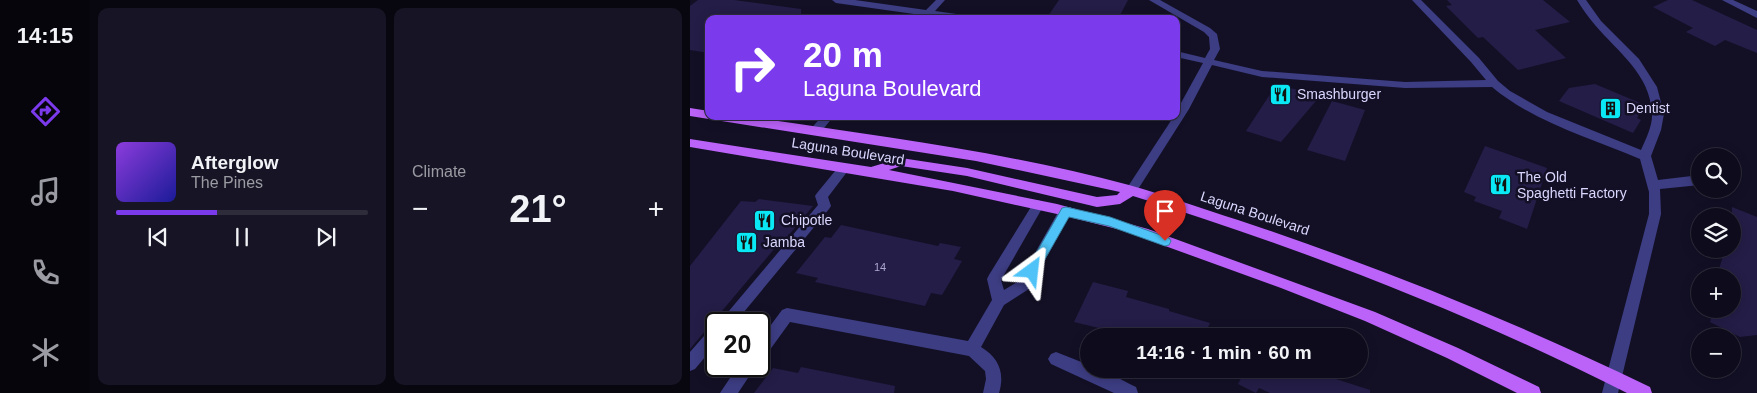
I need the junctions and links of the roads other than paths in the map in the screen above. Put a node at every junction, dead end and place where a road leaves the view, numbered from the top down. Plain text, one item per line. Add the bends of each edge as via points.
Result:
1 (836, 0) edge
2 (940, 0) edge
3 (1153, 0) edge
4 (1416, 0) edge
5 (1581, 0) edge
6 (1726, 0) edge
7 (919, 15) edge
8 (926, 15) edge
9 (1757, 15) edge
10 (1180, 55) edge
11 (1208, 62) junction
12 (1494, 83) junction
13 (690, 112) edge
14 (705, 114) edge
15 (1180, 115) edge
16 (742, 120) edge
17 (826, 120) edge
18 (1177, 120) edge
19 (815, 131) junction
20 (690, 142) edge
21 (1645, 156) junction
22 (844, 168) junction
23 (870, 172) junction
24 (1691, 181) edge
25 (1652, 185) junction
26 (1131, 191) junction
27 (1038, 204) junction
28 (1066, 211) junction
29 (998, 301) junction
30 (734, 312) edge
31 (770, 338) edge
32 (705, 346) edge
33 (972, 349) junction
34 (1056, 359) dead end
35 (690, 364) edge
36 (740, 377) edge
37 (1612, 385) edge
38 (728, 393) edge
39 (991, 393) edge
40 (1130, 393) edge
41 (1532, 393) edge
42 (1644, 393) edge

1 - 7 street
2 - 8 street
3 - 11 street via 1214,36 1215,49
4 - 12 street
5 - 21 street via 1635,61 1652,87 1658,114
6 - 9 street
10 - 11 street
11 - 12 street via 1256,74 1379,84
11 - 15 street
12 - 21 street via 1543,115
13 - 14 main road
16 - 19 main road, Laguna Boulevard
17 - 19 street
18 - 26 street
19 - 26 main road, Laguna Boulevard via 969,156
20 - 22 main road, Laguna Boulevard
21 - 25 street
22 - 23 main road, Laguna Boulevard
22 - 30 street via 821,196 825,206
23 - 26 main road via 901,162 967,172 1097,202 1120,198
23 - 27 main road, Laguna Boulevard
24 - 25 street
25 - 37 street via 1655,214
26 - 37 main road, Laguna Boulevard via 1382,276 1483,318
27 - 28 main road, Laguna Boulevard
27 - 29 street via 994,279
28 - 29 street via 1024,285
28 - 41 main road, Laguna Boulevard via 1110,222 1274,278 1478,364
29 - 33 street
31 - 33 street via 787,315
32 - 35 street
33 - 39 street via 992,367 996,379
34 - 40 street
36 - 38 street
37 - 42 main road, Laguna Boulevard

